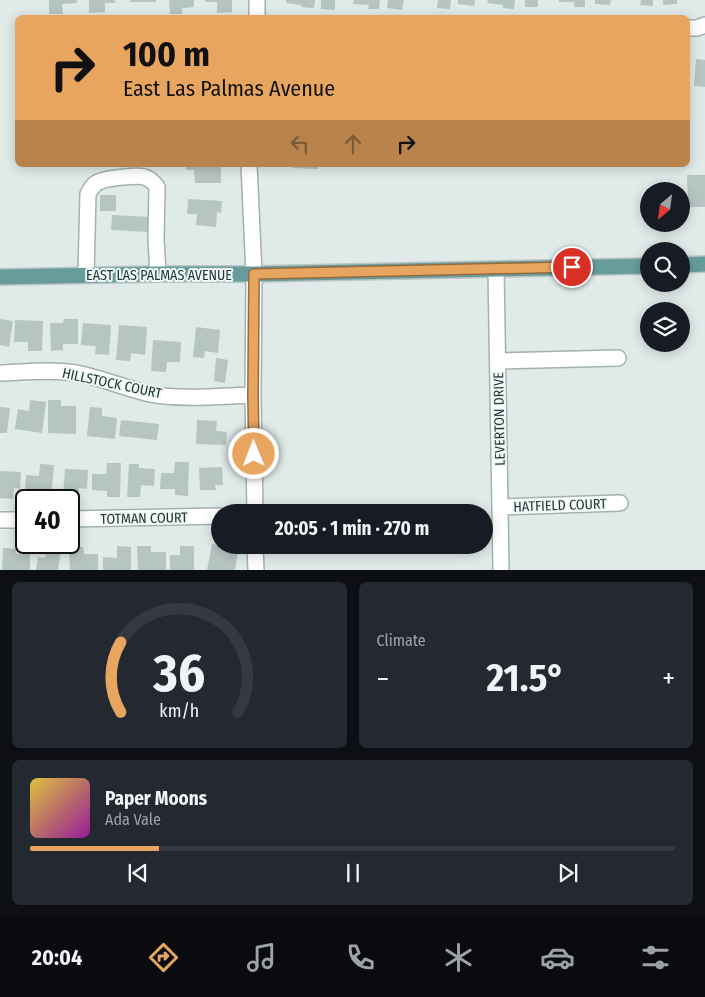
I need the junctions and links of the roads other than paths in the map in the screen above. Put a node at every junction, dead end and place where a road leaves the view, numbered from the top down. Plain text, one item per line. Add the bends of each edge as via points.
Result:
1 (257, 0) edge
2 (257, 15) edge
3 (705, 25) edge
4 (690, 28) edge
5 (249, 167) edge
6 (705, 264) edge
7 (690, 265) edge
8 (640, 266) edge
9 (496, 269) junction
10 (158, 274) junction
11 (254, 274) junction
12 (86, 275) junction
13 (0, 277) edge
14 (618, 358) dead end
15 (498, 361) junction
16 (0, 373) edge
17 (253, 396) junction
18 (620, 502) dead end
19 (255, 504) edge
20 (500, 507) junction
21 (211, 516) edge
22 (80, 519) edge
23 (0, 520) edge
24 (15, 520) edge
25 (255, 554) edge
26 (256, 570) edge
27 (501, 570) edge

1 - 2 street
3 - 4 street
5 - 11 street
6 - 7 main road
8 - 9 main road, EAST LAS PALMAS AVENUE
9 - 11 main road, EAST LAS PALMAS AVENUE
9 - 15 street, LEVERTON DRIVE
10 - 11 main road, EAST LAS PALMAS AVENUE
10 - 12 main road, EAST LAS PALMAS AVENUE
10 - 12 street via 157,187 144,176 102,180 92,186 88,194
11 - 17 street
12 - 13 main road, EAST LAS PALMAS AVENUE
14 - 15 street
15 - 20 street, LEVERTON DRIVE
16 - 17 street, HILLSTOCK COURT via 75,373 150,394 172,396
17 - 19 street
18 - 20 street, HATFIELD COURT
20 - 27 street, LEVERTON DRIVE
21 - 22 street, TOTMAN COURT
23 - 24 street
25 - 26 street

